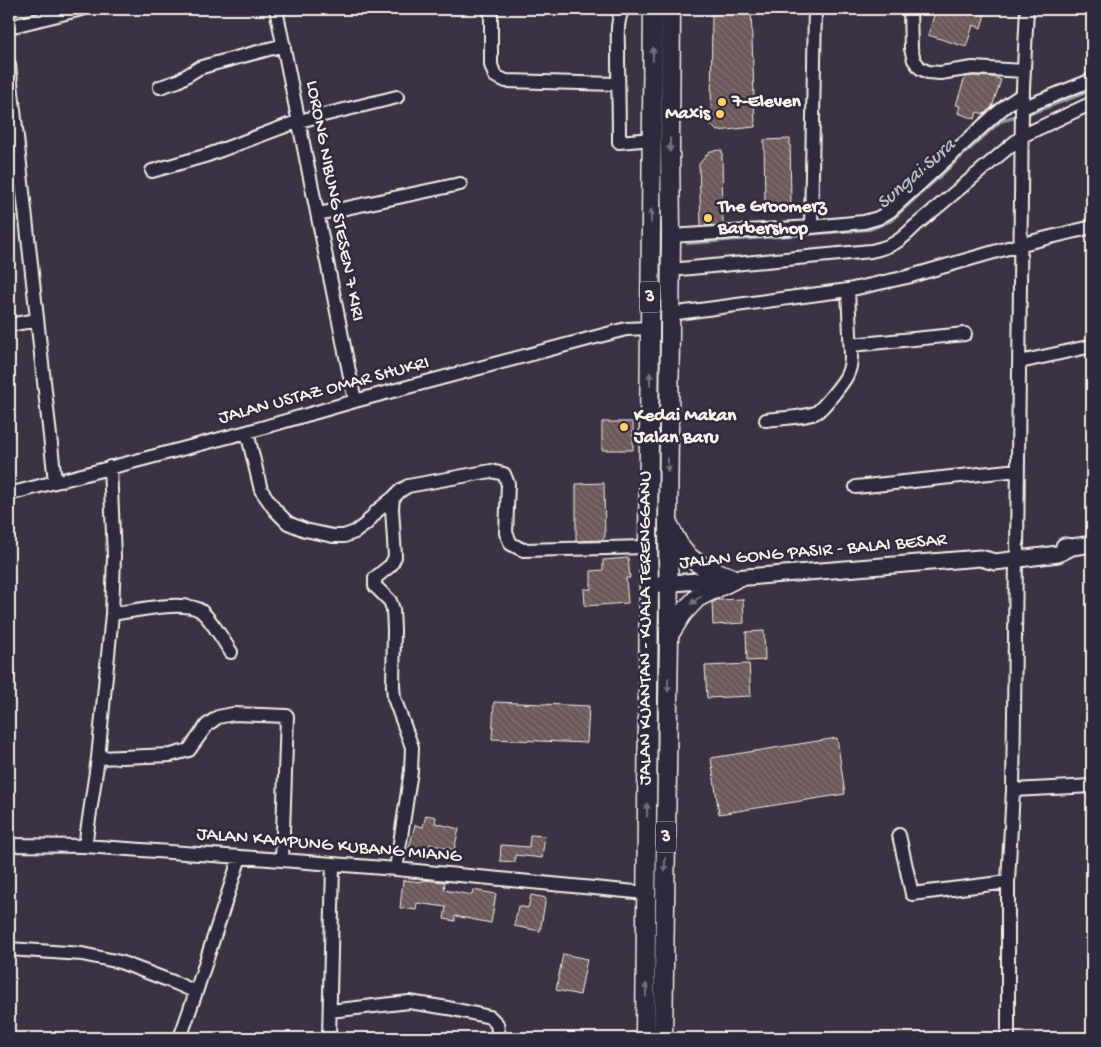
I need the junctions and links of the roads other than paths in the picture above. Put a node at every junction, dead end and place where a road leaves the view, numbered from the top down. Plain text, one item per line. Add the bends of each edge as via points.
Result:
1 (82, 9) edge
2 (276, 9) edge
3 (491, 9) edge
4 (624, 9) edge
5 (653, 9) edge
6 (671, 9) edge
7 (816, 9) edge
8 (910, 9) edge
9 (1027, 9) edge
10 (9, 27) edge
11 (284, 45) junction
12 (9, 65) edge
13 (1024, 72) junction
14 (1092, 80) edge
15 (618, 84) junction
16 (160, 87) dead end
17 (1023, 94) junction
18 (397, 97) dead end
19 (1092, 103) edge
20 (1023, 110) junction
21 (299, 121) junction
22 (1023, 132) junction
23 (652, 139) junction
24 (152, 171) dead end
25 (460, 184) dead end
26 (318, 214) junction
27 (811, 227) junction
28 (1092, 227) edge
29 (671, 236) junction
30 (1022, 244) junction
31 (670, 270) junction
32 (848, 290) junction
33 (670, 314) junction
34 (37, 320) junction
35 (9, 325) edge
36 (650, 328) junction
37 (965, 334) dead end
38 (851, 345) junction
39 (1092, 346) edge
40 (1020, 362) junction
41 (355, 401) junction
42 (766, 420) dead end
43 (248, 432) junction
44 (110, 467) junction
45 (1018, 470) junction
46 (55, 481) junction
47 (856, 487) dead end
48 (9, 494) edge
49 (394, 498) junction
50 (668, 522) junction
51 (1092, 544) edge
52 (648, 547) junction
53 (1016, 554) junction
54 (735, 579) junction
55 (669, 584) junction
56 (649, 585) junction
57 (112, 614) junction
58 (669, 636) junction
59 (231, 652) dead end
60 (98, 758) junction
61 (1092, 786) edge
62 (1012, 790) junction
63 (899, 835) dead end
64 (9, 845) edge
65 (85, 846) junction
66 (240, 857) junction
67 (282, 860) junction
68 (332, 864) junction
69 (396, 869) junction
70 (1008, 882) junction
71 (646, 893) junction
72 (9, 949) edge
73 (196, 992) junction
74 (330, 1011) junction
75 (180, 1038) edge
76 (329, 1038) edge
77 (499, 1038) edge
78 (645, 1038) edge
79 (662, 1038) edge
80 (1008, 1038) edge

1 - 10 street
2 - 11 street, LORONG NIBUNG STESEN 7 KIRI
3 - 15 street via 491,65 494,76 506,81
4 - 15 street via 619,25
23 -> 5 highway, JALAN KUANTAN - KUALA TERENGGANU / 3
6 -> 29 highway, JALAN KUANTAN - KUALA TERENGGANU / 3
7 - 27 street
8 - 13 street via 911,49 920,68 940,73 972,68
9 - 13 street
11 - 16 street via 199,68
11 - 21 street, LORONG NIBUNG STESEN 7 KIRI
12 - 34 street
13 - 17 street
14 - 20 street
15 - 23 street via 619,142
17 - 20 street
17 - 27 street via 996,114 890,211 864,222
18 - 21 street
19 - 22 street
20 - 22 street
21 - 24 street via 208,155
21 - 26 street, LORONG NIBUNG STESEN 7 KIRI
22 - 30 street
22 - 31 street via 895,244 886,248
36 -> 23 highway, JALAN KUANTAN - KUALA TERENGGANU / 3
25 - 26 street
26 - 41 street, LORONG NIBUNG STESEN 7 KIRI
27 - 29 street
28 - 30 street
29 - 31 highway, JALAN KUANTAN - KUALA TERENGGANU / 3
30 - 32 street
30 - 40 street
31 - 33 highway, JALAN KUANTAN - KUALA TERENGGANU / 3
32 - 33 street
32 - 38 street
33 -> 50 highway, JALAN KUANTAN - KUALA TERENGGANU / 3
34 - 35 street
34 - 46 street
36 - 41 street, JALAN USTAZ OMAR SHUKRI via 626,329
52 -> 36 highway, JALAN KUANTAN - KUALA TERENGGANU / 3
37 - 38 street
38 - 42 street via 847,376 824,406 807,415
39 - 40 street
40 - 45 street
41 - 43 street, JALAN USTAZ OMAR SHUKRI
43 - 44 street, JALAN USTAZ OMAR SHUKRI
43 - 49 street via 260,490 288,523 306,530 344,536 366,524 377,510
44 - 46 street, JALAN USTAZ OMAR SHUKRI
44 - 57 street via 114,556
45 - 47 street
45 - 53 street
46 - 48 street, JALAN USTAZ OMAR SHUKRI
49 - 52 street via 408,486 498,472 504,474 508,484 506,534 511,544 523,550
49 - 69 street via 395,558 392,565 375,578 375,586 390,600 393,610 392,686 412,747
50 - 54 highway via 678,542 693,560
50 - 55 highway, JALAN KUANTAN - KUALA TERENGGANU / 3
51 - 53 main road, JALAN GONG PASIR - BALAI BESAR via 1072,547 1058,554
52 - 56 highway, JALAN KUANTAN - KUALA TERENGGANU / 3
53 - 54 main road, JALAN GONG PASIR - BALAI BESAR via 995,562 980,558
53 - 62 street
54 - 55 main road, JALAN GONG PASIR - BALAI BESAR
54 -> 58 highway via 697,598
55 - 56 main road, JALAN GONG PASIR - BALAI BESAR
55 - 58 highway, JALAN KUANTAN - KUALA TERENGGANU / 3
71 -> 56 highway, JALAN KUANTAN - KUALA TERENGGANU / 3
57 - 59 street via 162,607 193,607 208,618
57 - 60 street
58 -> 79 highway, JALAN KUANTAN - KUALA TERENGGANU / 3
60 - 65 street
60 - 67 street via 170,755 189,750 207,725 218,716 287,716
61 - 62 street
62 - 70 street
63 - 70 street via 912,894
64 - 65 street, JALAN KAMPUNG KUBANG MIANG
65 - 66 street, JALAN KAMPUNG KUBANG MIANG
66 - 67 street, JALAN KAMPUNG KUBANG MIANG
66 - 73 street
67 - 68 street, JALAN KAMPUNG KUBANG MIANG
68 - 69 street, JALAN KAMPUNG KUBANG MIANG
68 - 74 street
69 - 71 street, JALAN KAMPUNG KUBANG MIANG
70 - 80 street
78 -> 71 highway, JALAN KUANTAN - KUALA TERENGGANU / 3
72 - 73 street via 82,954 120,962
73 - 75 street
74 - 76 street
74 - 77 street via 409,1002 448,1008 490,1018 497,1024

